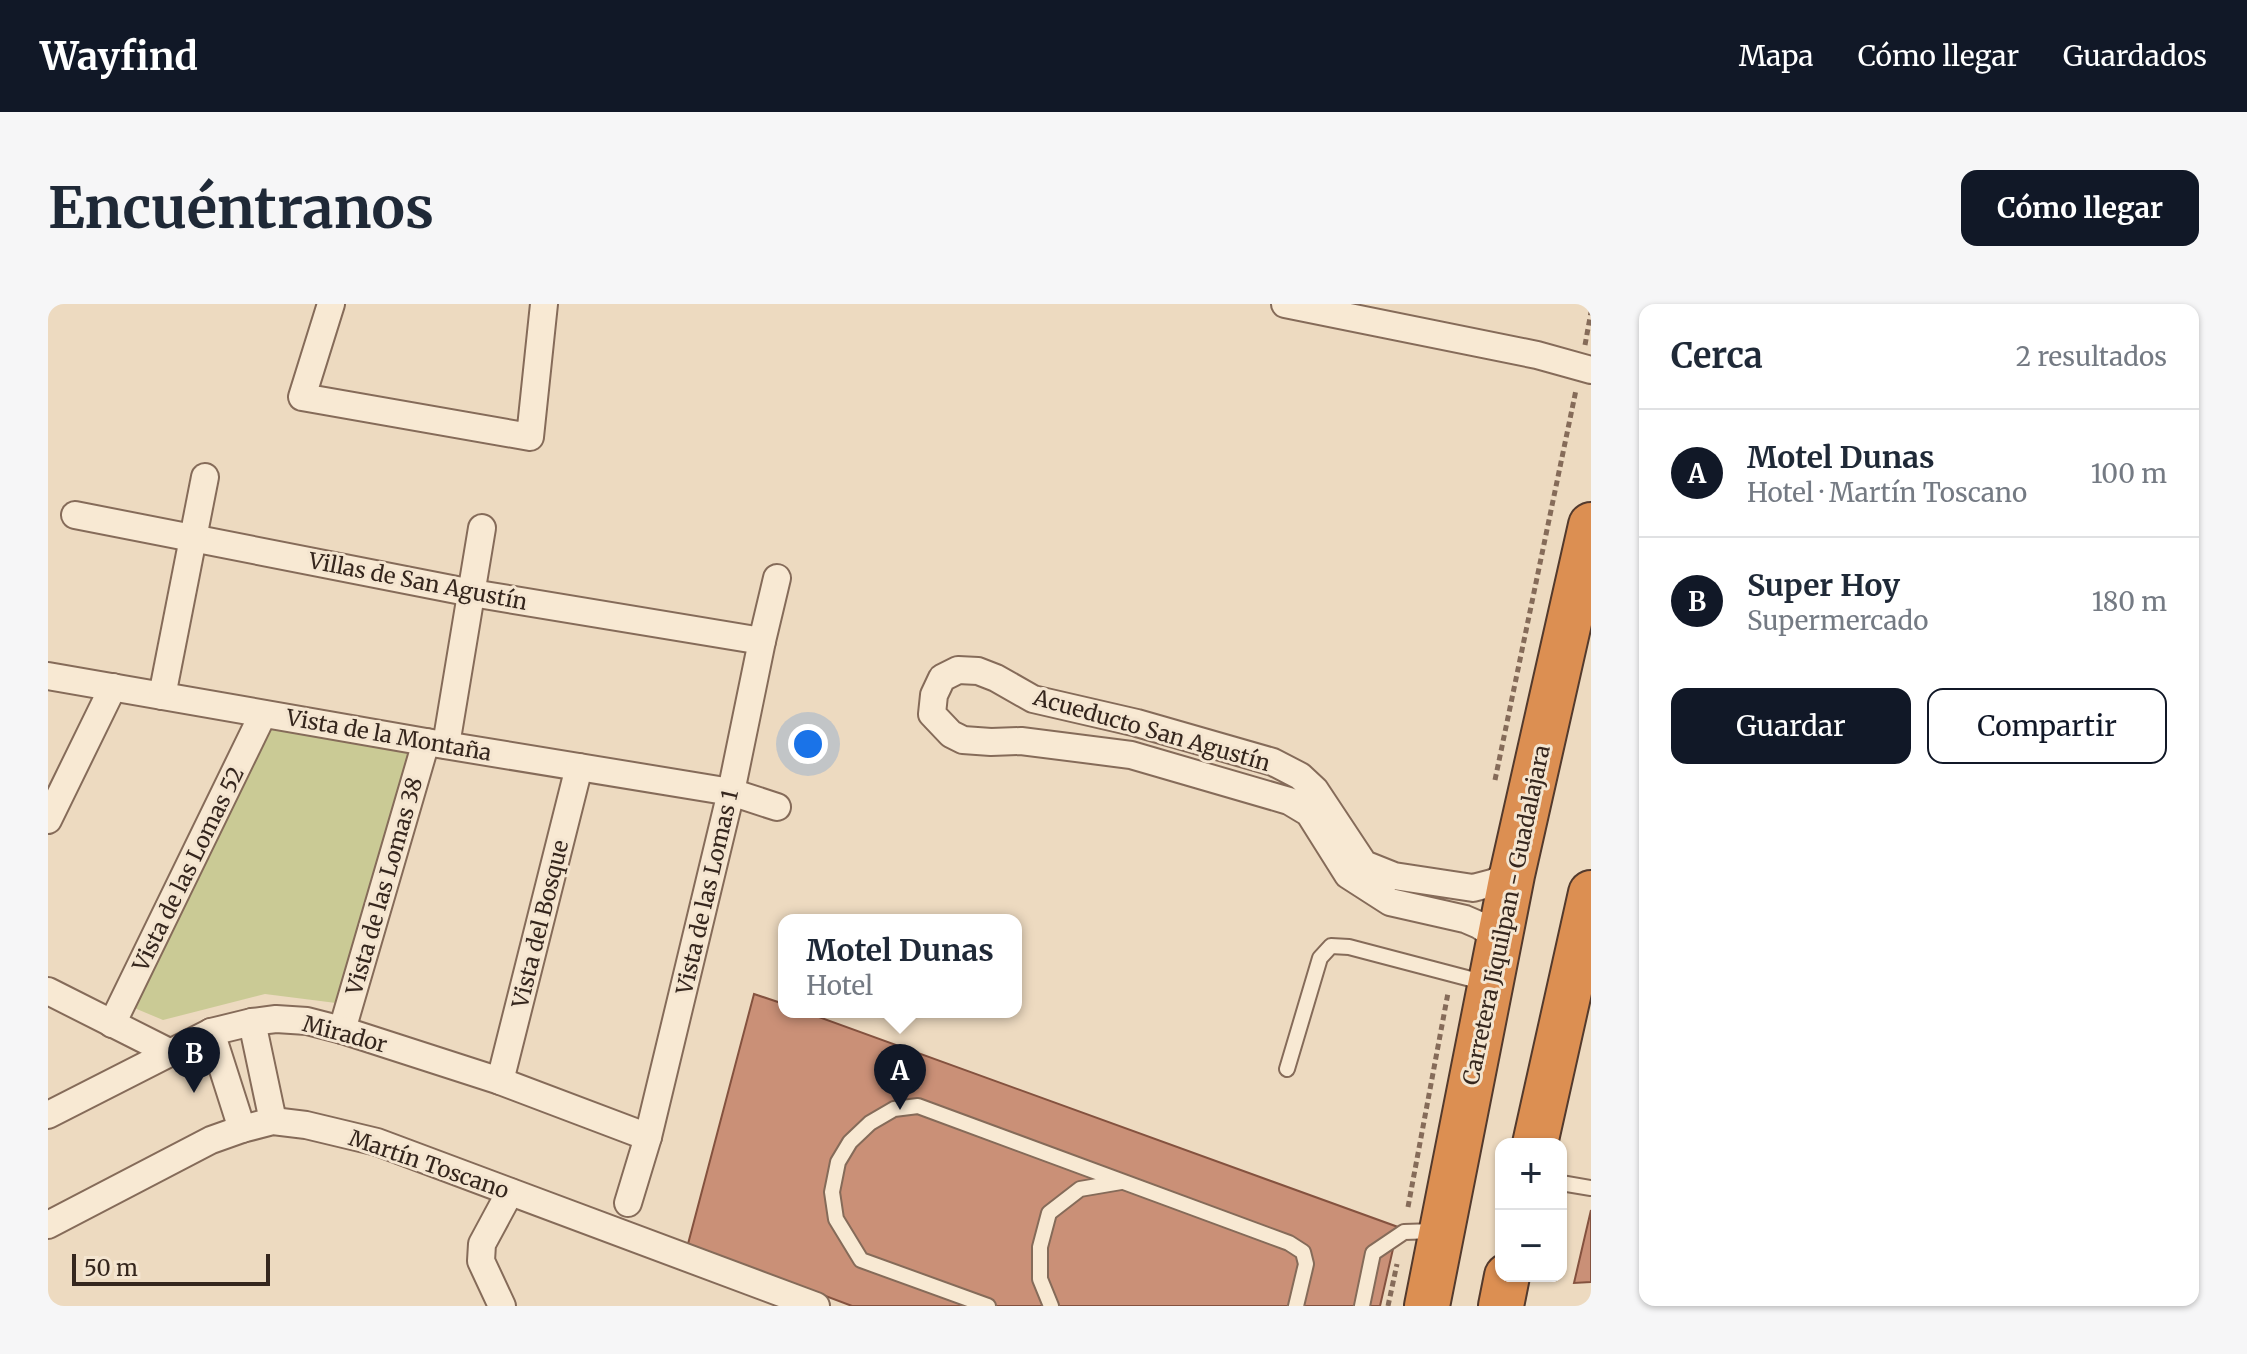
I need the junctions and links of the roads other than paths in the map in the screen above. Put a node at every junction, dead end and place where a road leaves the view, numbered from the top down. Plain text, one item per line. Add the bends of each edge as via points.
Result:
1 (331, 304) edge
2 (544, 304) edge
3 (1285, 304) edge
4 (1591, 370) edge
5 (205, 477) dead end
6 (75, 515) dead end
7 (1591, 525) edge
8 (482, 528) dead end
9 (193, 538) junction
10 (777, 578) dead end
11 (472, 593) junction
12 (762, 641) junction
13 (48, 676) edge
14 (113, 687) junction
15 (162, 696) junction
16 (263, 714) junction
17 (1137, 723) junction
18 (436, 743) junction
19 (1131, 755) junction
20 (579, 767) junction
21 (731, 792) junction
22 (777, 807) dead end
23 (48, 820) edge
24 (1356, 870) junction
25 (1512, 875) junction
26 (1591, 893) edge
27 (1499, 938) junction
28 (1489, 984) junction
29 (48, 991) edge
30 (252, 1022) junction
31 (112, 1024) junction
32 (342, 1030) junction
33 (211, 1032) junction
34 (169, 1052) junction
35 (1287, 1069) dead end
36 (500, 1081) junction
37 (48, 1115) edge
38 (273, 1121) junction
39 (242, 1129) junction
40 (648, 1137) junction
41 (1536, 1138) edge
42 (1121, 1182) junction
43 (1567, 1184) edge
44 (1591, 1188) edge
45 (510, 1192) junction
46 (628, 1203) dead end
47 (48, 1225) edge
48 (1443, 1230) junction
49 (1506, 1282) edge
50 (761, 1296) edge
51 (502, 1306) edge
52 (816, 1306) edge
53 (988, 1306) edge
54 (1051, 1306) edge
55 (1296, 1306) edge
56 (1362, 1306) edge
57 (1427, 1306) edge
58 (1501, 1306) edge

1 - 2 street via 302,397 530,437
3 - 4 street
5 - 9 street
6 - 9 street, Villas de San Agustín
7 - 25 highway, Carretera Jiquilpan - Guadalajara
8 - 11 street, Vista de las Lomas 38
9 - 11 street, Villas de San Agustín
9 - 15 street
10 - 12 street, Vista de las Lomas 1
11 - 12 street, Villas de San Agustín
11 - 18 street, Vista de las Lomas 38
12 - 21 street, Vista de las Lomas 1
13 - 14 street, Vista de la Montaña
14 - 15 street, Vista de la Montaña
14 - 23 street
15 - 16 street, Vista de la Montaña
16 - 18 street, Vista de la Montaña
16 - 31 street, Vista de las Lomas 52
17 - 19 street
17 - 19 street, Acueducto San Agustín via 1033,699 978,671 958,670 942,678 934,695 932,714 963,740 1021,741
17 - 24 street, Acueducto San Agustín via 1273,762 1300,776 1322,800
18 - 20 street, Vista de la Montaña
18 - 32 street, Vista de las Lomas 38
19 - 24 street, Acueducto San Agustín via 1289,801 1309,813
20 - 21 street, Vista de la Montaña
20 - 36 street, Vista del Bosque
21 - 22 street, Vista de la Montaña
21 - 40 street, Vista de las Lomas 1
24 - 25 street via 1473,888
24 - 27 street, Acueducto San Agustín via 1390,902 1465,919
25 - 27 highway, Carretera Jiquilpan - Guadalajara
26 - 41 highway
27 - 28 highway, Carretera Jiquilpan - Guadalajara
28 - 35 lane via 1331,946 1320,958
28 - 48 highway, Carretera Jiquilpan - Guadalajara
29 - 31 street
30 - 32 street, Mirador via 307,1021
30 - 33 street, Mirador
30 - 38 street
31 - 34 street
32 - 36 street, Mirador
33 - 34 street, Mirador
33 - 39 street
34 - 37 street, Mirador
36 - 40 street, Mirador
38 - 39 street, Martín Toscano
38 - 45 street, Martín Toscano via 377,1142
39 - 47 street, Martín Toscano
40 - 46 street, Vista de las Lomas 1
42 - 53 lane via 918,1106 894,1109 870,1123 838,1162 832,1192 836,1219 861,1260
42 - 54 lane via 1080,1189 1049,1213 1040,1247 1040,1279
42 - 55 lane via 1303,1252 1306,1264
43 - 44 lane
45 - 50 street, Martín Toscano
45 - 51 street via 482,1244 481,1261
48 - 56 lane via 1404,1232 1373,1253
48 - 57 highway, Carretera Jiquilpan - Guadalajara
49 - 58 highway
50 - 52 street, Martín Toscano

